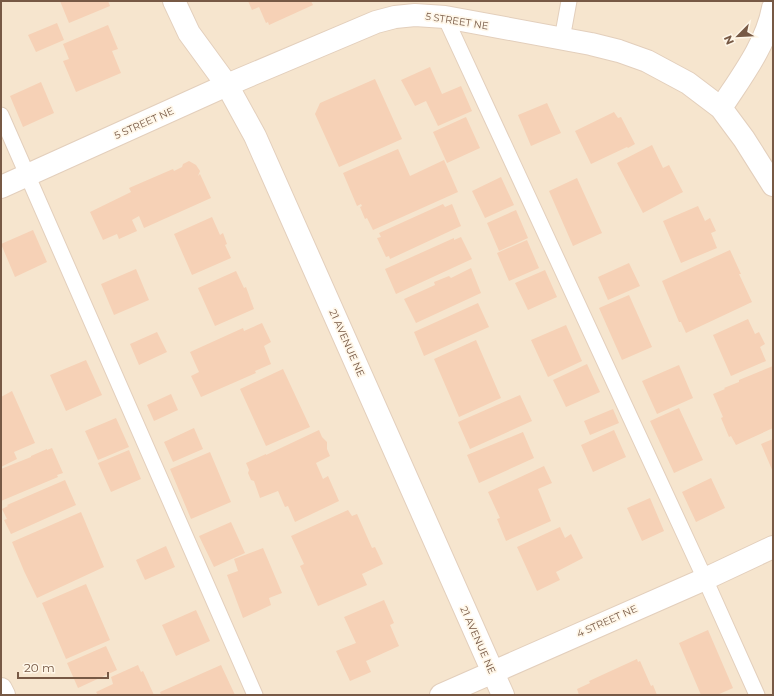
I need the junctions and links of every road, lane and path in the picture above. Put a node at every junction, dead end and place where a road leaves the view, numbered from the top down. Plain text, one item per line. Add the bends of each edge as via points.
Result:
1 (174, 1) edge
2 (569, 1) edge
3 (773, 8) edge
4 (441, 9) edge
5 (562, 39) junction
6 (227, 85) junction
7 (721, 108) junction
8 (1, 115) edge
9 (27, 176) junction
10 (773, 185) edge
11 (1, 187) edge
12 (773, 547) edge
13 (705, 579) junction
14 (493, 672) junction
15 (1, 689) edge
16 (4, 695) edge
17 (255, 695) edge
18 (441, 695) edge
19 (503, 695) edge
20 (756, 695) edge

1 - 6 street, 21 AVENUE NE via 189,33
2 - 5 lane
3 - 7 street via 753,60
4 - 5 street, 5 STREET NE
4 - 6 street, 5 STREET NE via 376,22
4 - 13 lane
5 - 7 street, 5 STREET NE via 605,47 647,61 688,83
6 - 9 street, 5 STREET NE
6 - 14 street, 21 AVENUE NE via 254,136
7 - 10 street, 5 STREET NE
8 - 9 lane
9 - 11 street, 5 STREET NE
9 - 17 lane
12 - 13 street, 4 STREET NE
13 - 14 street, 4 STREET NE
13 - 20 lane
14 - 18 street, 4 STREET NE
14 - 19 street, 21 AVENUE NE
15 - 16 street

